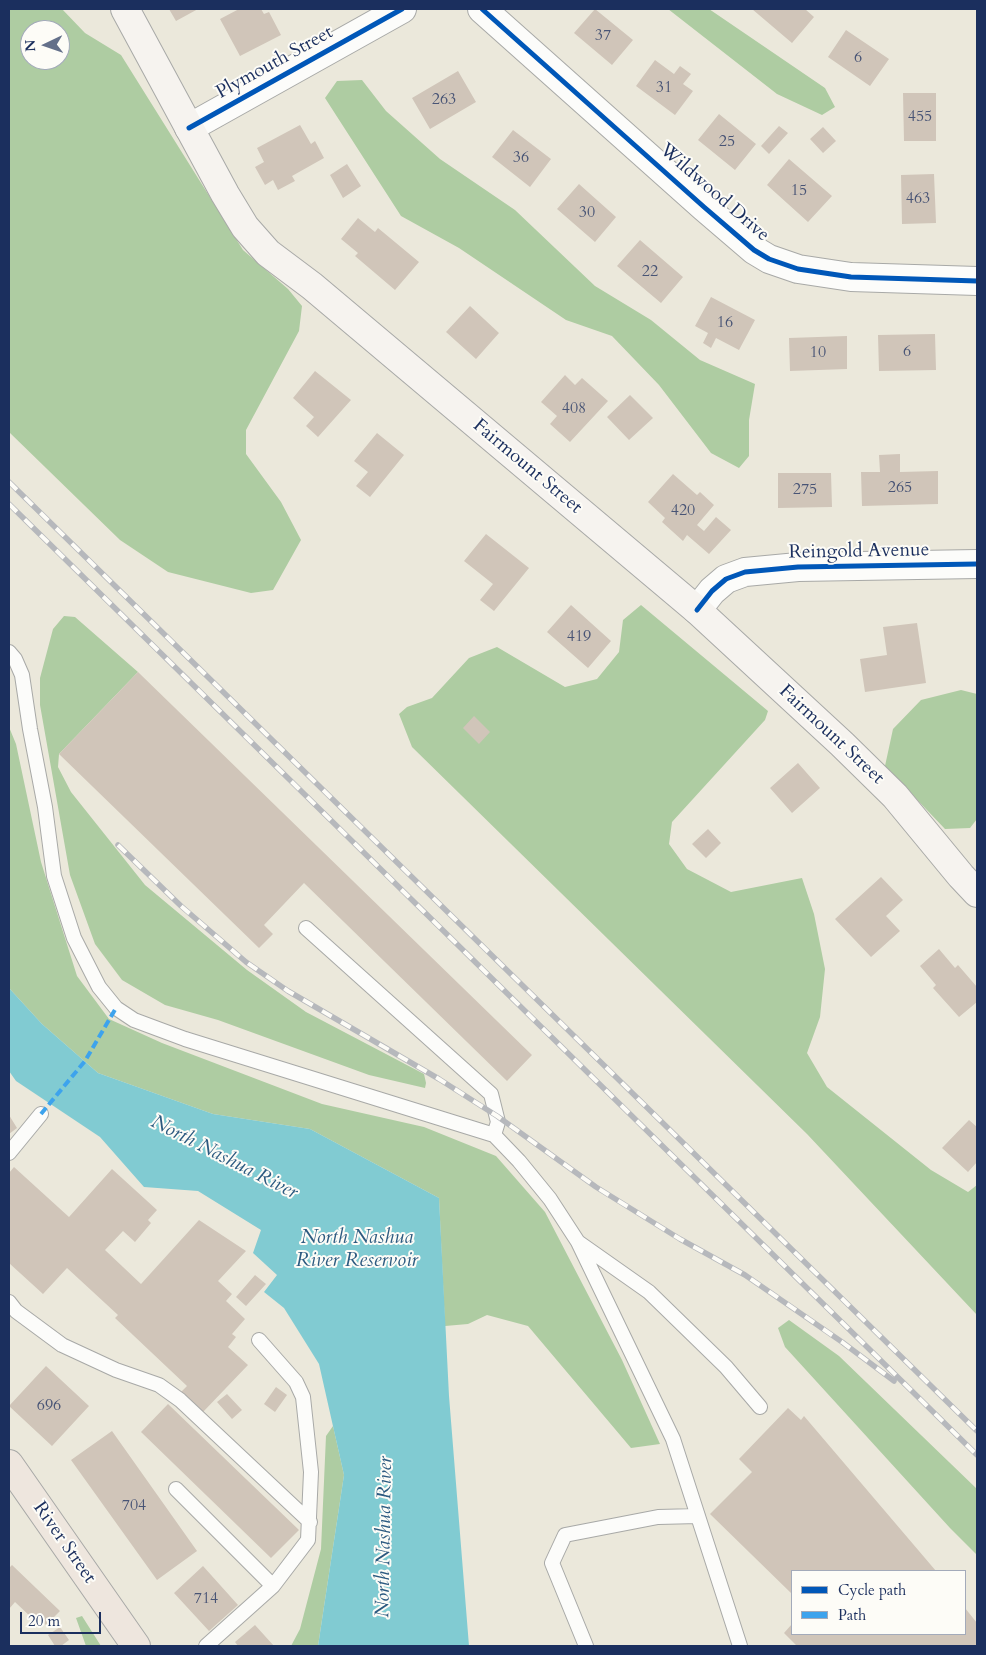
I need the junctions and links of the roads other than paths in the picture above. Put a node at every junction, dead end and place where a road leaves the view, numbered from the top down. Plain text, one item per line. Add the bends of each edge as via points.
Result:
1 (125, 9) edge
2 (402, 9) edge
3 (482, 9) edge
4 (189, 128) junction
5 (977, 281) edge
6 (977, 564) edge
7 (697, 610) junction
8 (9, 652) edge
9 (977, 893) edge
10 (306, 928) dead end
11 (41, 1114) dead end
12 (494, 1135) junction
13 (9, 1153) edge
14 (578, 1242) junction
15 (9, 1302) edge
16 (259, 1340) dead end
17 (760, 1407) dead end
18 (13, 1480) edge
19 (176, 1489) dead end
20 (698, 1516) junction
21 (310, 1522) junction
22 (272, 1586) junction
23 (136, 1646) edge
24 (206, 1646) edge
25 (586, 1646) edge
26 (740, 1646) edge

1 - 4 main road, Fairmount Street
2 - 4 street, Plymouth Street
3 - 5 street, Wildwood Drive via 698,202 754,250 770,259 798,269 845,276
4 - 7 main road, Fairmount Street via 245,227 268,253 312,286
6 - 7 street, Reingold Avenue via 798,567 744,572 726,579
7 - 9 main road, Fairmount Street via 895,796
8 - 12 lane via 22,675 54,876 74,938 98,987 116,1008 134,1020 185,1039
10 - 12 lane via 491,1094 498,1122
11 - 13 lane
12 - 14 lane via 550,1199
14 - 17 lane via 649,1292 726,1367
14 - 20 lane via 673,1439
15 - 21 lane via 16,1311 62,1345 116,1370 159,1385 180,1400
16 - 21 lane via 296,1382 304,1397 311,1472
18 - 23 highway, River Street
19 - 22 lane
20 - 25 lane via 658,1517 565,1535 552,1563
20 - 26 lane
21 - 22 lane via 308,1540
22 - 24 lane

